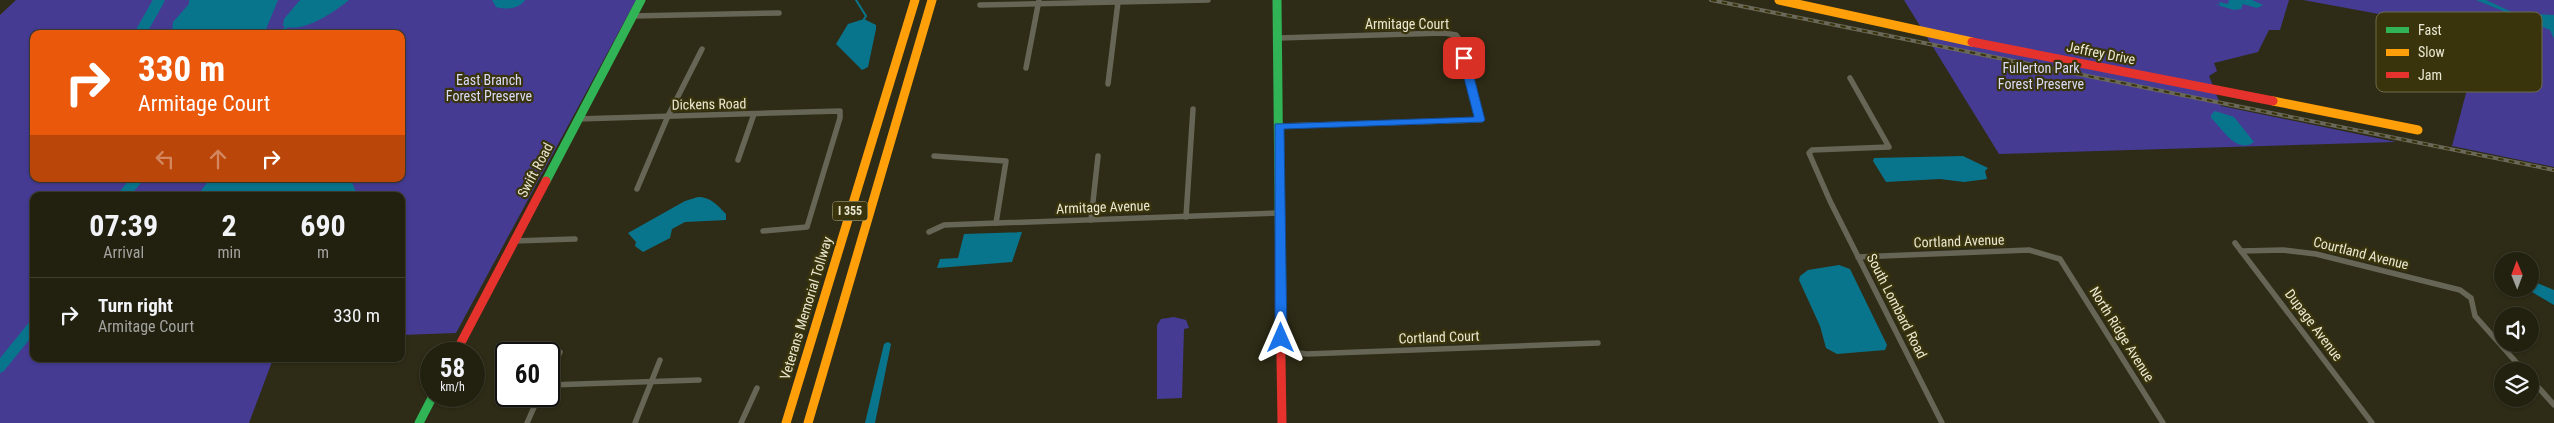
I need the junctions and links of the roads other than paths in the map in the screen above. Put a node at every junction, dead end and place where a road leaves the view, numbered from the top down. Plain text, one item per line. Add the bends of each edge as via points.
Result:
1 (641, 0) edge
2 (915, 0) edge
3 (932, 0) edge
4 (1198, 0) edge
5 (1208, 0) edge
6 (1277, 0) edge
7 (1779, 0) edge
8 (1039, 2) edge
9 (1118, 2) edge
10 (980, 5) dead end
11 (779, 13) dead end
12 (632, 16) junction
13 (1278, 38) junction
14 (702, 49) dead end
15 (1026, 68) dead end
16 (1850, 78) dead end
17 (1108, 84) dead end
18 (1193, 109) dead end
19 (754, 114) junction
20 (668, 116) junction
21 (578, 119) junction
22 (1279, 126) junction
23 (2418, 130) dead end
24 (934, 156) dead end
25 (1098, 156) dead end
26 (738, 160) dead end
27 (637, 189) dead end
28 (1280, 213) junction
29 (1186, 217) junction
30 (1092, 220) junction
31 (996, 223) junction
32 (763, 231) dead end
33 (929, 232) dead end
34 (575, 239) dead end
35 (513, 241) junction
36 (2235, 243) dead end
37 (2241, 251) junction
38 (1858, 257) junction
39 (2060, 259) joint
40 (832, 341) junction
41 (461, 342) edge
42 (1598, 343) dead end
43 (1281, 350) junction
44 (660, 360) dead end
45 (2516, 362) edge
46 (698, 380) dead end
47 (651, 381) junction
48 (560, 385) edge
49 (757, 388) dead end
50 (2539, 388) edge
51 (2554, 405) edge
52 (427, 407) edge
53 (534, 407) edge
54 (419, 423) edge
55 (527, 423) edge
56 (635, 423) edge
57 (741, 423) edge
58 (786, 423) edge
59 (808, 423) edge
60 (816, 423) edge
61 (1282, 423) edge
62 (1942, 423) edge
63 (2163, 423) edge
64 (2372, 423) edge

1 - 12 main road, Swift Road
2 - 58 main road, Veterans Memorial Tollway / I 355
3 - 40 main road, I 355
4 - 5 street
4 - 9 street
6 - 13 main road
7 - 23 main road, Jeffrey Drive via 1930,34
8 - 9 street
8 - 10 street
8 - 15 street
9 - 17 street
11 - 12 street
12 - 21 main road, Swift Road
13 - 22 main road
13 - 22 street, Armitage Court via 1456,35 1480,120
14 - 20 street
16 - 38 street, South Lombard Road via 1889,147 1812,150 1809,153
18 - 29 street
19 - 20 street, Dickens Road
19 - 26 street
19 - 32 street, Dickens Road via 840,111 807,227
20 - 21 street, Dickens Road
20 - 27 street
21 - 35 main road, Swift Road
22 - 28 main road
24 - 31 street via 1006,161
25 - 30 street
28 - 29 street, Armitage Avenue
28 - 43 main road
29 - 30 street, Armitage Avenue
30 - 31 street, Armitage Avenue
31 - 33 street, Armitage Avenue via 944,225
34 - 35 street
35 - 41 main road, Swift Road
36 - 37 street, Dupage Avenue
37 - 45 street, Courtland Avenue via 2283,250 2316,254 2460,290 2471,298 2475,316
37 - 64 street, Dupage Avenue
38 - 39 street, Cortland Avenue via 2029,250
38 - 62 street, South Lombard Road
39 - 63 street, North Ridge Avenue
40 - 59 main road, I 355
40 - 60 main road
42 - 43 street, Cortland Court via 1306,354
43 - 61 main road
44 - 47 street
46 - 47 street
47 - 48 street
47 - 56 street
49 - 57 street
50 - 51 street
52 - 54 main road
53 - 55 street

